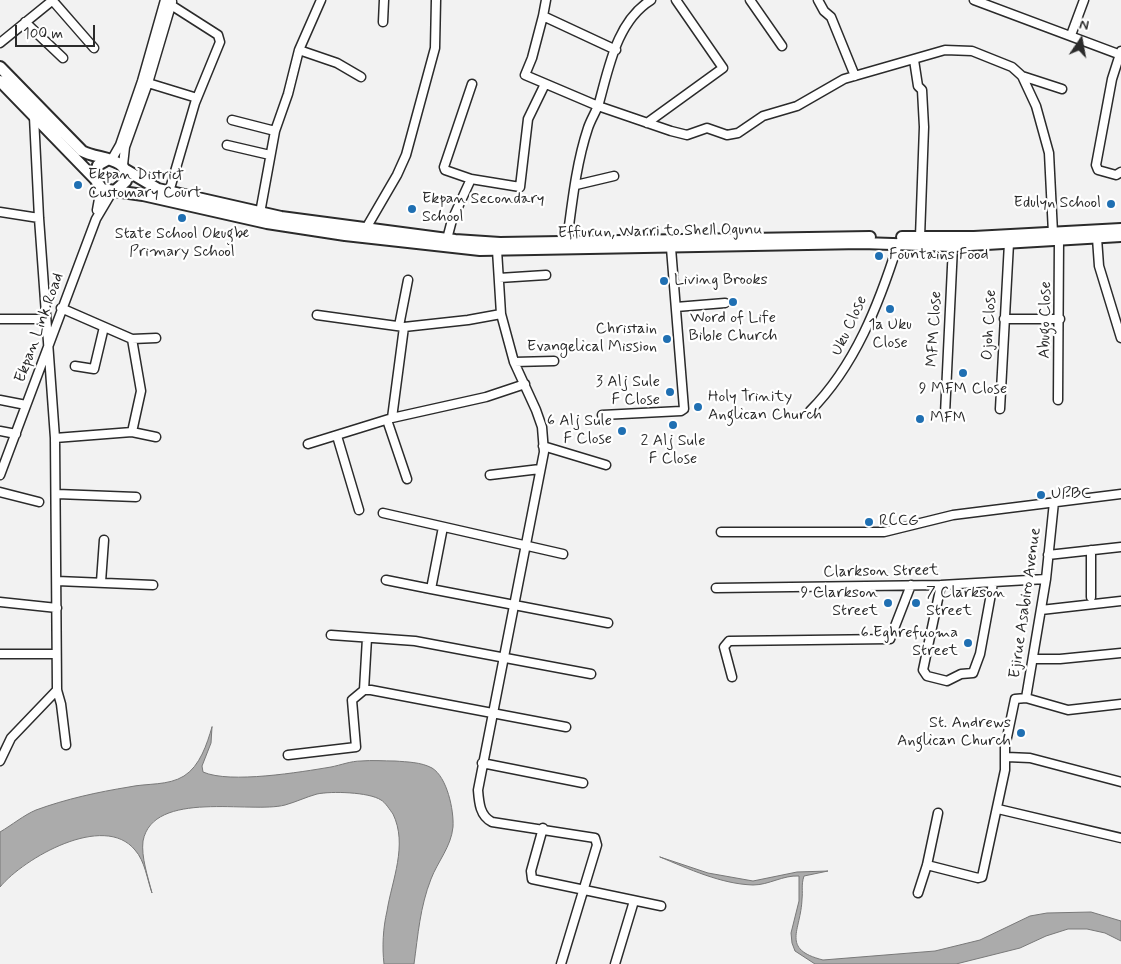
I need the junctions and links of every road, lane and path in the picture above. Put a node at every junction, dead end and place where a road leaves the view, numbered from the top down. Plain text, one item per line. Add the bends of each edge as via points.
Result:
1 (53, 0) edge
2 (321, 0) edge
3 (384, 0) edge
4 (436, 0) edge
5 (546, 0) edge
6 (635, 0) edge
7 (651, 0) edge
8 (676, 0) edge
9 (818, 0) edge
10 (974, 0) edge
11 (1084, 0) edge
12 (754, 1) edge
13 (170, 2) edge
14 (640, 7) junction
15 (543, 16) junction
16 (26, 22) junction
17 (384, 22) dead end
18 (1071, 35) junction
19 (0, 43) edge
20 (782, 46) dead end
21 (94, 48) dead end
22 (299, 50) junction
23 (616, 50) junction
24 (1121, 54) edge
25 (63, 58) dead end
26 (914, 60) junction
27 (0, 67) edge
28 (856, 76) junction
29 (1022, 76) junction
30 (361, 77) dead end
31 (0, 81) edge
32 (148, 83) junction
33 (472, 84) dead end
34 (545, 84) junction
35 (1062, 89) dead end
36 (197, 98) junction
37 (598, 106) junction
38 (34, 117) junction
39 (232, 120) dead end
40 (646, 123) junction
41 (275, 131) junction
42 (227, 145) dead end
43 (122, 146) junction
44 (270, 156) junction
45 (109, 160) junction
46 (124, 168) junction
47 (1121, 172) edge
48 (614, 176) dead end
49 (471, 179) junction
50 (96, 182) junction
51 (576, 185) junction
52 (113, 191) junction
53 (169, 192) junction
54 (0, 212) edge
55 (260, 213) junction
56 (39, 218) junction
57 (96, 219) junction
58 (1121, 229) edge
59 (365, 230) junction
60 (1121, 236) edge
61 (1056, 237) junction
62 (920, 238) junction
63 (1097, 238) junction
64 (447, 239) junction
65 (567, 241) junction
66 (696, 243) junction
67 (1009, 243) junction
68 (898, 244) junction
69 (953, 246) junction
70 (671, 248) junction
71 (497, 250) junction
72 (546, 275) dead end
73 (499, 278) junction
74 (408, 280) dead end
75 (725, 303) dead end
76 (676, 306) junction
77 (61, 308) junction
78 (502, 314) junction
79 (317, 315) dead end
80 (0, 319) edge
81 (46, 319) junction
82 (1004, 319) junction
83 (1060, 319) junction
84 (402, 326) junction
85 (104, 327) junction
86 (156, 338) dead end
87 (1121, 338) edge
88 (132, 339) junction
89 (48, 346) junction
90 (554, 361) dead end
91 (514, 362) junction
92 (75, 366) dead end
93 (525, 384) junction
94 (0, 400) edge
95 (1058, 400) dead end
96 (26, 405) junction
97 (1000, 409) dead end
98 (810, 411) dead end
99 (945, 414) dead end
100 (602, 415) dead end
101 (390, 419) junction
102 (0, 431) edge
103 (132, 432) junction
104 (16, 434) junction
105 (337, 436) junction
106 (156, 437) dead end
107 (55, 438) junction
108 (308, 444) dead end
109 (543, 446) junction
110 (606, 465) dead end
111 (540, 469) junction
112 (0, 475) edge
113 (490, 475) dead end
114 (407, 479) dead end
115 (0, 492) edge
116 (57, 494) junction
117 (1121, 494) edge
118 (136, 497) dead end
119 (39, 502) dead end
120 (1054, 502) junction
121 (359, 510) dead end
122 (383, 513) dead end
123 (442, 527) junction
124 (721, 532) dead end
125 (104, 540) dead end
126 (525, 546) junction
127 (1121, 547) edge
128 (1091, 550) junction
129 (563, 554) dead end
130 (1048, 556) junction
131 (1046, 579) junction
132 (386, 580) dead end
133 (57, 582) junction
134 (101, 582) junction
135 (993, 583) junction
136 (153, 585) dead end
137 (911, 585) junction
138 (941, 585) junction
139 (432, 588) junction
140 (716, 588) dead end
141 (1090, 597) dead end
142 (1121, 601) edge
143 (0, 602) edge
144 (513, 605) junction
145 (57, 608) junction
146 (1041, 610) junction
147 (608, 623) dead end
148 (331, 635) dead end
149 (367, 638) junction
150 (1121, 653) edge
151 (0, 654) edge
152 (56, 654) junction
153 (502, 658) junction
154 (1034, 659) junction
155 (591, 674) dead end
156 (732, 678) dead end
157 (57, 690) junction
158 (364, 690) junction
159 (1026, 698) junction
160 (1121, 704) edge
161 (492, 713) junction
162 (566, 727) dead end
163 (66, 745) dead end
164 (288, 755) dead end
165 (1007, 757) junction
166 (0, 761) edge
167 (482, 763) junction
168 (1121, 782) edge
169 (583, 783) dead end
170 (998, 809) junction
171 (938, 813) dead end
172 (543, 828) junction
173 (1121, 838) edge
174 (926, 865) junction
175 (584, 891) junction
176 (918, 893) dead end
177 (634, 901) junction
178 (661, 906) dead end
179 (561, 964) edge
180 (615, 964) edge

1 - 16 street
1 - 21 street
2 - 22 street
3 - 17 street
4 - 59 street via 435,48 406,154
5 - 15 street
6 - 14 street
7 - 14 street
8 - 40 street via 723,68
9 - 28 street via 831,17
10 - 18 street
11 - 18 street
12 - 20 street
13 - 32 street
13 - 36 street via 220,38
13 - 43 street
14 - 23 street via 626,26
15 - 23 street
15 - 34 street via 525,75
16 - 19 street
16 - 25 street
18 - 24 street
22 - 30 street via 337,63
22 - 41 street
23 - 37 street
24 - 47 street via 1109,94 1096,165 1098,170 1116,175
26 - 28 street
26 - 29 street via 945,50 972,51 1012,67
26 - 62 street via 918,86 922,90 924,127
27 - 45 main road via 82,152
28 - 40 street via 844,79 797,106 763,116 733,134 707,128 687,135
29 - 35 street
29 - 61 street, Abugo Close via 1036,106 1049,153
31 - 38 main road
32 - 36 street
32 - 43 street
33 - 49 street via 444,167
34 - 37 street
34 - 49 street via 530,111 520,187
36 - 53 street
37 - 40 street
37 - 51 street via 588,128
38 - 50 main road
38 - 56 street
39 - 41 street
41 - 44 street
42 - 44 street
43 - 45 street
43 - 46 street
44 - 55 street
45 - 46 main road
45 - 50 main road via 98,165
46 - 52 main road via 126,181
46 - 53 main road, Effurun, Warri to Shell Ogunu via 145,183
48 - 51 street
49 - 64 street
50 - 52 main road via 102,189
50 - 57 street via 99,199
51 - 65 street
52 - 57 street
52 - 71 main road, Effurun, Warri to Shell Ogunu via 137,193 267,223 345,235
53 - 55 main road, Effurun, Warri to Shell Ogunu
54 - 56 street
55 - 59 main road, Effurun, Warri to Shell Ogunu
56 - 81 street
57 - 77 street, Ekpan Link Road
58 - 61 main road, Effurun, Warri to Shell Ogunu
59 - 64 main road, Effurun, Warri to Shell Ogunu
60 - 63 main road, Effurun, Warri to Shell Ogunu
61 - 62 main road, Effurun, Warri to Shell Ogunu
61 - 63 main road, Effurun, Warri to Shell Ogunu
61 - 67 main road, Effurun, Warri to Shell Ogunu
61 - 83 street, Abugo Close
62 - 66 main road, Effurun, Warri to Shell Ogunu
63 - 87 street via 1099,266
64 - 65 main road, Effurun, Warri to Shell Ogunu
65 - 66 main road, Effurun, Warri to Shell Ogunu
66 - 68 main road, Effurun, Warri to Shell Ogunu
66 - 70 main road, Effurun, Warri to Shell Ogunu
67 - 69 main road, Effurun, Warri to Shell Ogunu
67 - 82 street, Ojoh Close
68 - 69 main road, Effurun, Warri to Shell Ogunu
68 - 98 street, Uku Close via 887,278 850,362 829,392
69 - 99 street, MFM Close
70 - 71 main road, Effurun, Warri to Shell Ogunu
70 - 76 street
71 - 73 street
72 - 73 street
73 - 78 street
74 - 84 street
75 - 76 street
76 - 100 street via 684,409
77 - 85 street
77 - 89 street, Ekpan Link Road
78 - 84 street
78 - 91 street
79 - 84 street
80 - 81 street
81 - 89 street
82 - 83 street
82 - 97 street, Ojoh Close
83 - 95 street, Abugo Close
84 - 101 street
85 - 88 street
85 - 92 street via 94,369
86 - 88 street
88 - 103 street via 141,391
89 - 96 street, Ekpan Link Road
89 - 107 street
90 - 91 street
91 - 93 street
93 - 101 street via 486,397
93 - 109 street via 542,428
94 - 96 street
96 - 104 street, Ekpan Link Road
101 - 105 street
101 - 114 street
102 - 104 street
103 - 106 street
103 - 107 street
104 - 112 street, Ekpan Link Road
105 - 108 street
105 - 121 street
107 - 116 street
109 - 110 street
109 - 111 street
111 - 113 street
111 - 126 street
115 - 119 street
116 - 118 street
116 - 133 street
117 - 120 street
120 - 124 street via 953,515 884,532
120 - 130 street, Ejirue Asabiro Avenue
122 - 123 street
123 - 126 street
123 - 139 street
125 - 134 street
126 - 129 street
126 - 144 street
127 - 128 street
128 - 130 street
128 - 141 street
130 - 131 street, Ejirue Asabiro Avenue
131 - 135 street, Clarkson Street
131 - 146 street, Ejirue Asabiro Avenue
132 - 139 street
133 - 134 street
133 - 145 street
134 - 136 street
135 - 138 street, Clarkson Street
135 - 138 street via 980,654 973,673 946,681 927,676 923,670
137 - 138 street, Clarkson Street
137 - 140 street, Clarkson Street
137 - 156 street via 890,639 729,641 724,647
139 - 144 street
142 - 146 street
143 - 145 street
144 - 147 street
144 - 153 street
145 - 152 street
146 - 154 street, Ejirue Asabiro Avenue
148 - 149 street
149 - 153 street via 415,640
149 - 158 street
150 - 154 street via 1060,660
151 - 152 street
152 - 157 street
153 - 155 street
153 - 161 street
154 - 159 street, Ejirue Asabiro Avenue
157 - 163 street
157 - 166 street via 10,738
158 - 161 street via 418,697
158 - 164 street via 352,700 356,747
159 - 160 street via 1068,710
159 - 165 street, Ejirue Asabiro Avenue via 1015,700 1013,704 1005,747
161 - 162 street
161 - 167 street
165 - 168 street via 1030,758
165 - 170 street, Ejirue Asabiro Avenue
167 - 169 street
167 - 172 street via 478,790 485,818 492,822
170 - 173 street
170 - 174 street, Ejirue Asabiro Avenue via 982,877
171 - 174 street
172 - 175 street via 531,877
172 - 175 street via 595,838 597,845
174 - 176 street
175 - 177 street
175 - 179 street
177 - 178 street
177 - 180 street

